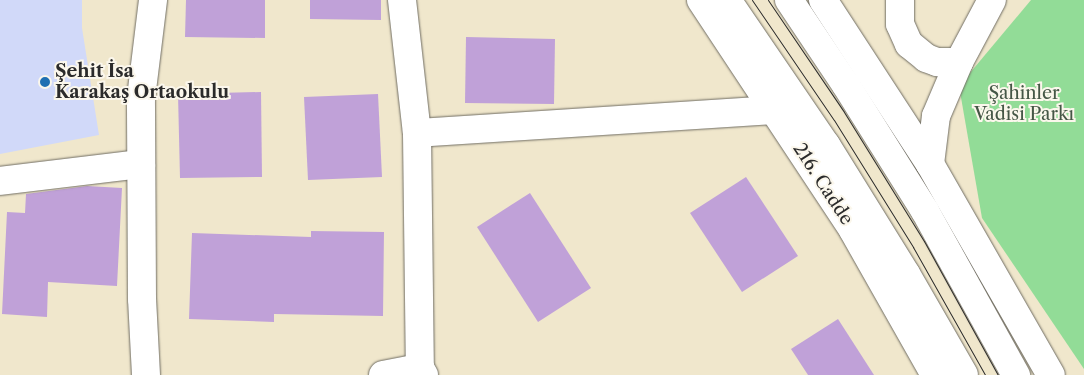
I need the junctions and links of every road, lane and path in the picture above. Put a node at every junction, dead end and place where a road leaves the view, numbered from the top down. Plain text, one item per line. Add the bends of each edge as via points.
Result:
1 (153, 0) edge
2 (402, 0) edge
3 (701, 0) edge
4 (727, 0) edge
5 (789, 0) edge
6 (823, 0) edge
7 (900, 0) edge
8 (992, 0) edge
9 (959, 62) junction
10 (775, 110) junction
11 (417, 133) junction
12 (141, 164) junction
13 (930, 164) junction
14 (0, 181) edge
15 (422, 371) edge
16 (146, 375) edge
17 (384, 375) edge
18 (935, 375) edge
19 (964, 375) edge
20 (1016, 375) edge
21 (1051, 375) edge

1 - 12 main road via 141,98
2 - 11 main road
3 - 10 main road, 216. Cadde
4 - 19 main road via 826,145
5 - 20 main road via 925,211
6 - 13 main road
7 - 9 main road via 900,24 909,44 931,60
8 - 9 main road
9 - 13 main road via 936,116
10 - 11 main road
10 - 18 main road, 216. Cadde via 853,230
11 - 15 main road
12 - 14 main road
12 - 16 main road
13 - 21 main road
15 - 17 main road

